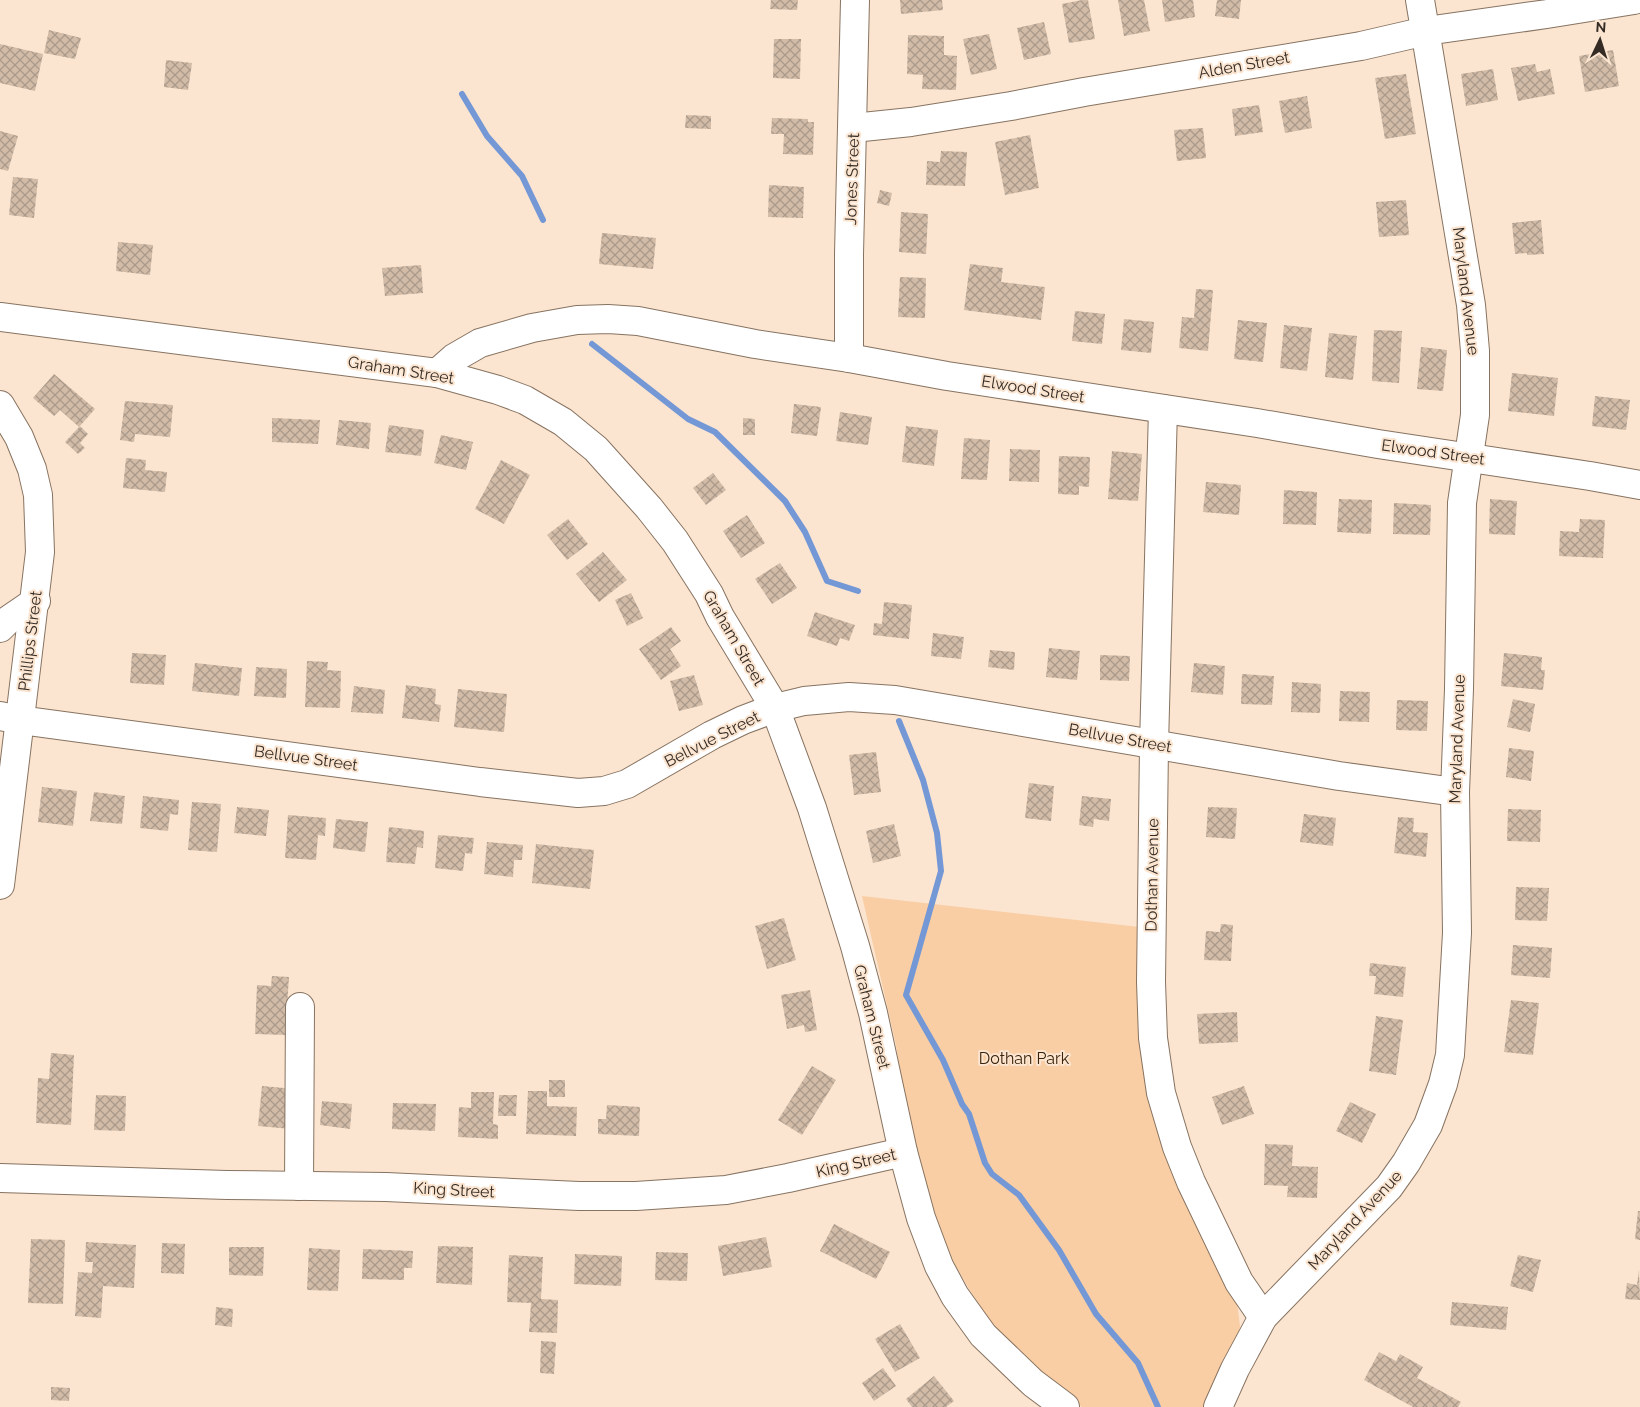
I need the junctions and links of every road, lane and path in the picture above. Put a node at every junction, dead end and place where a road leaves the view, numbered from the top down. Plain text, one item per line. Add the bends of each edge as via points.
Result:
1 (855, 0) edge
2 (1420, 0) edge
3 (1634, 0) edge
4 (1426, 31) junction
5 (853, 128) junction
6 (0, 317) edge
7 (849, 358) junction
8 (437, 373) junction
9 (0, 405) edge
10 (1163, 409) junction
11 (1470, 457) junction
12 (1640, 485) edge
13 (36, 601) junction
14 (0, 628) edge
15 (775, 708) junction
16 (10, 718) edge
17 (1154, 744) junction
18 (1455, 792) junction
19 (0, 885) edge
20 (300, 1007) dead end
21 (903, 1152) junction
22 (0, 1178) edge
23 (299, 1186) junction
24 (1263, 1317) junction
25 (1065, 1407) edge
26 (1218, 1407) edge

1 - 5 street, Jones Street
2 - 4 street, Maryland Avenue
3 - 4 street, Alden Street
4 - 5 street, Alden Street via 1361,46 1011,106
4 - 11 street, Maryland Avenue via 1475,350 1475,415
5 - 7 street, Jones Street
6 - 8 street, Graham Street
7 - 8 street, Elwood Street via 638,321 585,320 532,328 480,343 454,358
7 - 10 street, Elwood Street
8 - 15 street, Graham Street via 525,400 562,422 596,449 675,541
9 - 13 street, Phillips Street via 19,436 32,468 38,495 40,552
10 - 11 street, Elwood Street
10 - 17 street, Dothan Avenue
11 - 12 street, Elwood Street
11 - 18 street, Maryland Avenue via 1462,503
13 - 14 street
13 - 16 street, Phillips Street
15 - 16 street, Bellvue Street via 712,735 626,784 604,791 578,792
15 - 17 street, Bellvue Street via 804,701 849,697 895,700
15 - 21 street, Graham Street via 812,808 855,946
16 - 19 street, Phillips Street
17 - 18 street, Bellvue Street
17 - 24 street, Dothan Avenue via 1151,982 1153,1038 1161,1094 1191,1182 1239,1282
18 - 24 street, Maryland Avenue via 1457,933 1450,1055 1428,1125 1389,1187
20 - 23 street
21 - 23 street, King Street via 726,1190 636,1196
21 - 25 street, Graham Street via 921,1218 939,1266 955,1296 983,1335 1033,1383
22 - 23 street, King Street
24 - 26 street, Maryland Avenue

